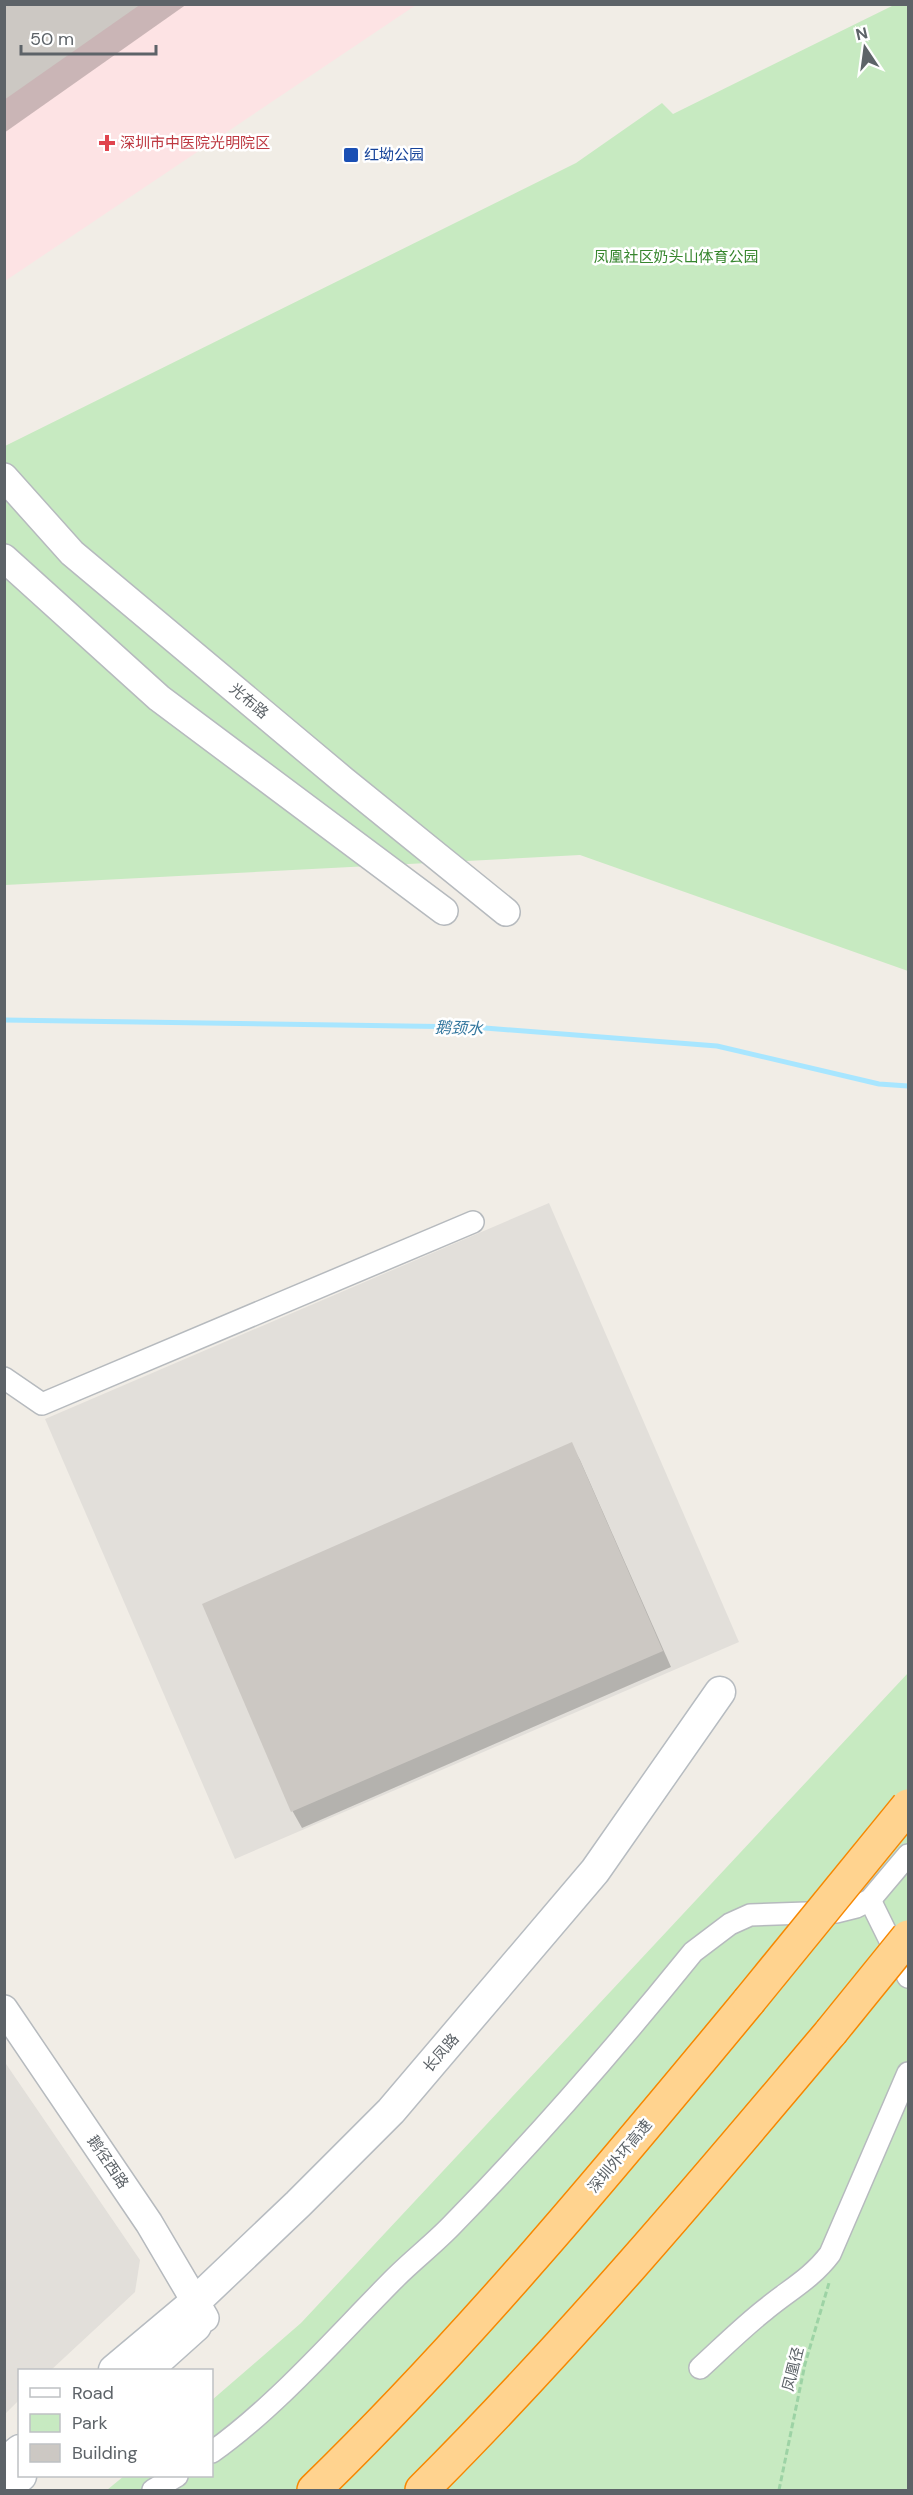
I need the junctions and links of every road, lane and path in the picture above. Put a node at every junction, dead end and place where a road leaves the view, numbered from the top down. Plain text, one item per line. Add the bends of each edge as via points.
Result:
1 (4, 477) edge
2 (4, 558) edge
3 (444, 911) dead end
4 (506, 912) dead end
5 (473, 1222) dead end
6 (4, 1378) edge
7 (727, 1697) dead end
8 (909, 1806) edge
9 (909, 1855) edge
10 (870, 1900) junction
11 (909, 1936) edge
12 (909, 1977) edge
13 (4, 2009) edge
14 (909, 2073) edge
15 (830, 2254) junction
16 (200, 2310) junction
17 (700, 2368) dead end
18 (115, 2369) edge
19 (148, 2369) edge
20 (213, 2451) edge
21 (18, 2452) edge
22 (4, 2463) edge
23 (19, 2477) edge
24 (174, 2477) edge
25 (4, 2489) edge
26 (153, 2490) edge
27 (314, 2490) edge
28 (422, 2490) edge
29 (779, 2490) edge

1 - 4 street, 光布路 via 72,553
2 - 3 street via 159,698
5 - 6 street via 42,1404
7 - 16 main road, 长凤路 via 597,1890 525,1983 335,2196
8 - 27 highway, 深圳外环高速, bridge via 504,2290
9 - 10 street
10 - 12 street
10 - 20 street via 836,1911 750,1915 710,1937 451,2226 273,2399
11 - 28 highway, bridge via 667,2227 494,2418
13 - 16 street, 鹅径西路 via 149,2223
14 - 15 street
15 - 17 street via 819,2270 768,2307
15 - 29 path, 凤凰径 via 829,2287 805,2364
16 - 18 main road, 长凤路
16 - 19 main road, 长凤路
21 - 22 main road
23 - 25 main road
24 - 26 street

